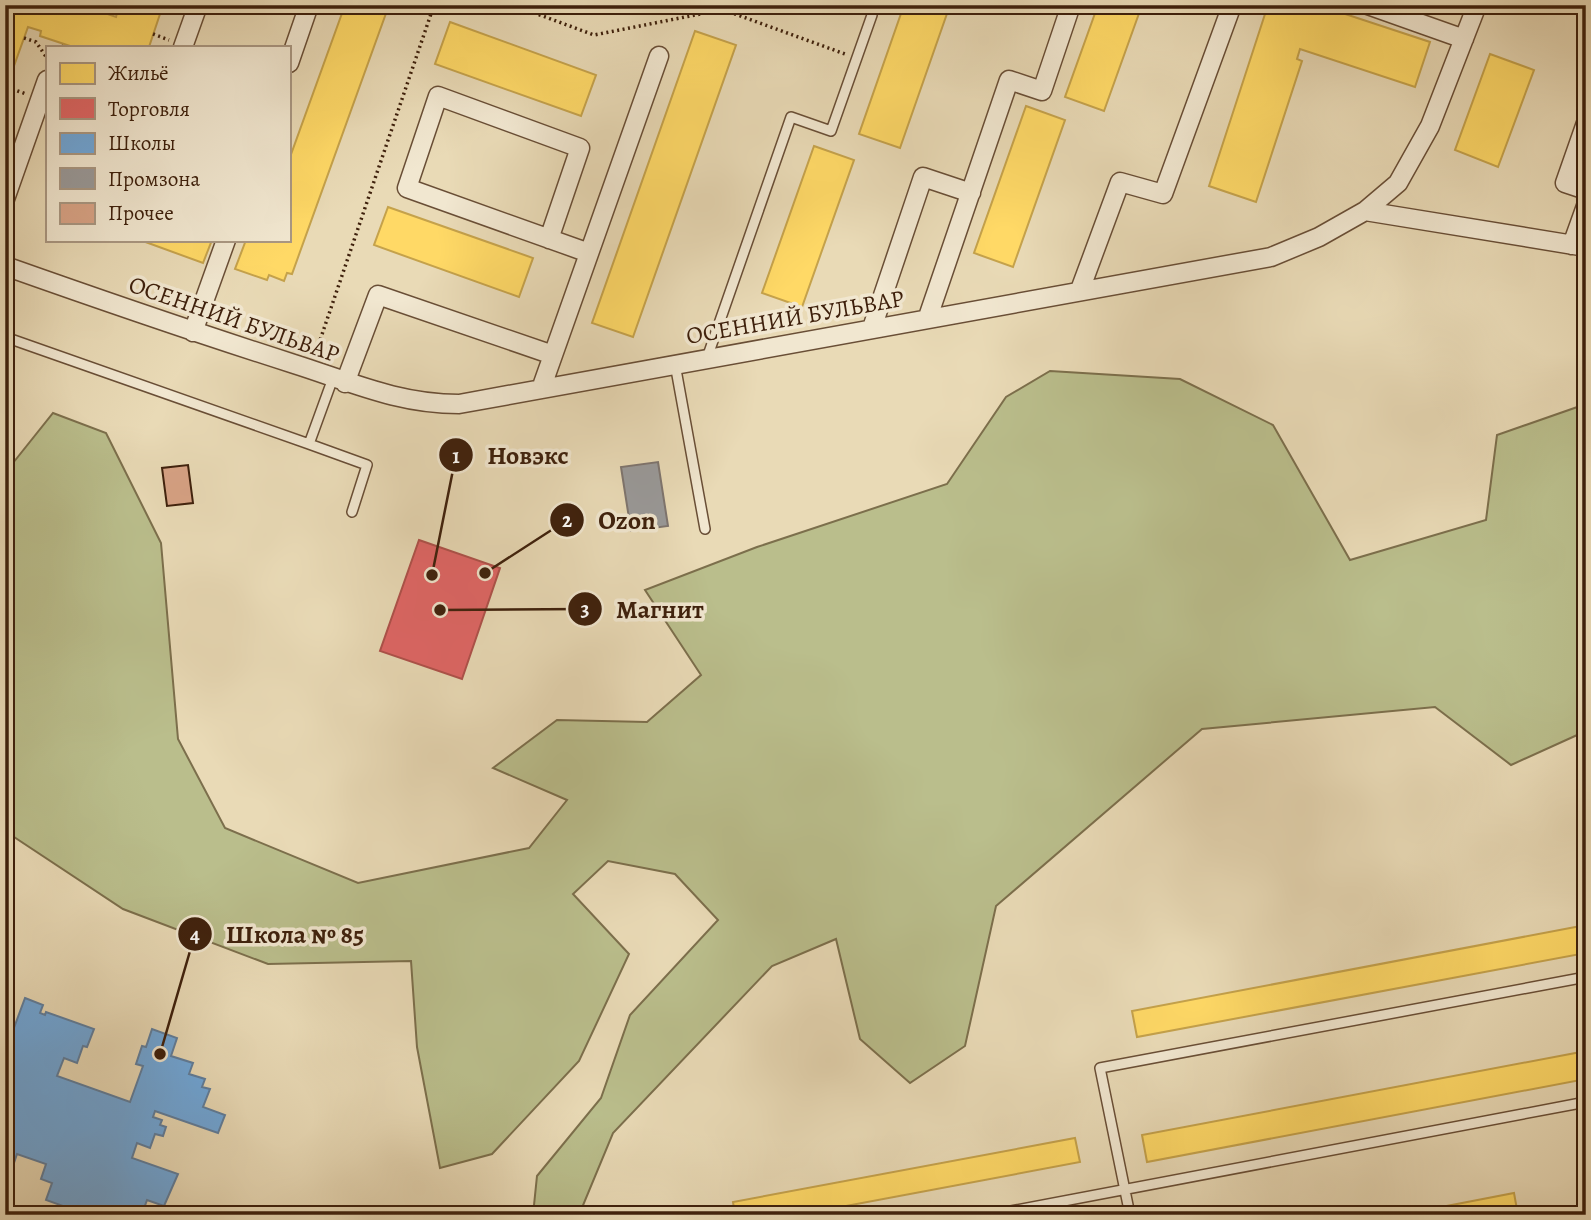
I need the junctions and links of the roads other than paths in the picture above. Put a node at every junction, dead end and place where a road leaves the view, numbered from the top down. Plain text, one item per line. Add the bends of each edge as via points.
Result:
1 (198, 5) edge
2 (309, 5) edge
3 (1071, 5) edge
4 (1232, 5) edge
5 (1368, 5) edge
6 (1477, 5) edge
7 (872, 15) dead end
8 (1464, 39) junction
9 (183, 46) edge
10 (659, 56) dead end
11 (290, 61) edge
12 (46, 83) edge
13 (1586, 123) edge
14 (1586, 190) edge
15 (971, 193) junction
16 (5, 200) edge
17 (1586, 206) edge
18 (1365, 211) junction
19 (549, 239) junction
20 (225, 242) edge
21 (1579, 246) edge
22 (589, 253) junction
23 (5, 266) edge
24 (1080, 289) junction
25 (928, 317) junction
26 (872, 328) junction
27 (194, 332) junction
28 (5, 337) edge
29 (553, 355) junction
30 (707, 358) junction
31 (676, 364) junction
32 (339, 380) junction
33 (541, 389) junction
34 (309, 444) junction
35 (352, 512) dead end
36 (705, 529) dead end
37 (1586, 977) edge
38 (1586, 1102) edge
39 (1125, 1189) junction
40 (990, 1215) edge
41 (1130, 1215) edge

1 - 9 street
2 - 11 street
3 - 15 street via 1042,92 1009,80
4 - 24 street via 1163,194 1120,181
5 - 8 street
6 - 8 street, ОСЕННИЙ БУЛЬВАР
7 - 30 lane via 831,131 791,117
8 - 18 street, ОСЕННИЙ БУЛЬВАР via 1430,126 1398,183
10 - 22 street
12 - 16 street
13 - 14 street via 1565,183
15 - 25 street
15 - 26 street via 923,177
17 - 21 street
18 - 21 street
18 - 24 street, ОСЕННИЙ БУЛЬВАР via 1270,257
19 - 19 street via 407,188 438,96 580,148
19 - 22 street
20 - 27 street
22 - 29 street
23 - 27 street, ОСЕННИЙ БУЛЬВАР
24 - 25 street, ОСЕННИЙ БУЛЬВАР
25 - 26 street, ОСЕННИЙ БУЛЬВАР
26 - 30 street, ОСЕННИЙ БУЛЬВАР
27 - 32 street, ОСЕННИЙ БУЛЬВАР
28 - 34 lane
29 - 32 street via 378,295
29 - 33 street
30 - 31 street, ОСЕННИЙ БУЛЬВАР
31 - 33 street, ОСЕННИЙ БУЛЬВАР
31 - 36 lane
32 - 33 street, ОСЕННИЙ БУЛЬВАР via 433,404 459,404
32 - 34 lane
34 - 35 lane via 367,465
37 - 39 lane via 1100,1068
38 - 39 lane
39 - 40 lane
39 - 41 lane

